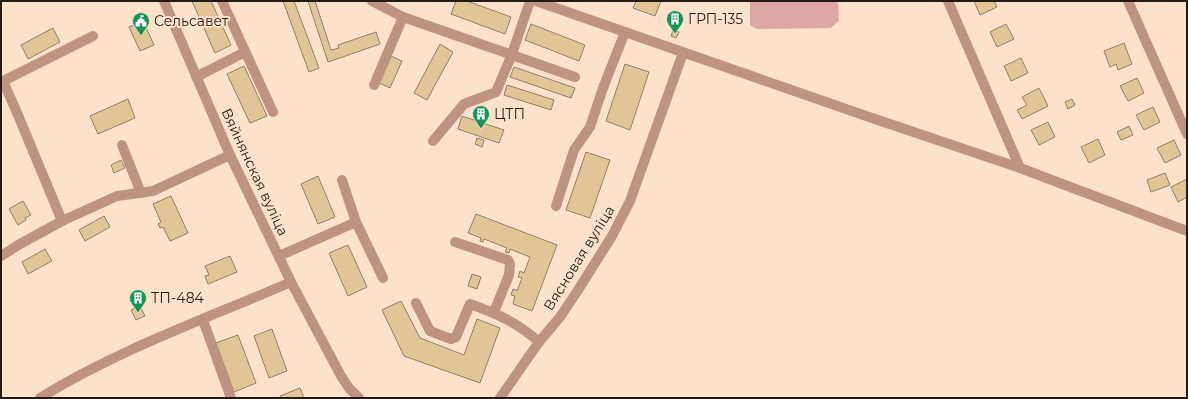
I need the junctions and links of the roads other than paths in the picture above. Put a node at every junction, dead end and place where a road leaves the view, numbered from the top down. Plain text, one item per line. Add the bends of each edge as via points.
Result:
1 (164, 1) edge
2 (222, 1) edge
3 (372, 1) edge
4 (530, 1) edge
5 (536, 1) edge
6 (948, 1) edge
7 (1128, 1) edge
8 (403, 17) junction
9 (625, 32) junction
10 (93, 36) dead end
11 (245, 52) junction
12 (683, 53) junction
13 (512, 54) junction
14 (196, 77) junction
15 (575, 77) dead end
16 (2, 82) edge
17 (374, 85) dead end
18 (273, 112) dead end
19 (1187, 134) edge
20 (433, 141) dead end
21 (122, 145) dead end
22 (230, 155) junction
23 (1020, 168) junction
24 (342, 180) dead end
25 (141, 194) junction
26 (556, 206) dead end
27 (62, 221) junction
28 (356, 222) junction
29 (1187, 231) edge
30 (455, 242) dead end
31 (1, 256) edge
32 (279, 256) junction
33 (383, 278) dead end
34 (291, 282) junction
35 (416, 303) dead end
36 (494, 312) junction
37 (203, 320) junction
38 (539, 342) junction
39 (40, 398) edge
40 (231, 398) edge
41 (359, 398) edge
42 (500, 398) edge

1 - 14 street, Вяйнянская вуліца
2 - 11 street
3 - 8 street
4 - 13 street
5 - 9 street
6 - 23 street
7 - 19 street
8 - 13 street
8 - 17 street
9 - 12 street
9 - 26 street via 590,127 574,150
10 - 16 street
11 - 14 street
11 - 18 street
12 - 23 street
12 - 38 street, Вясновая вуліца via 621,220 578,290
13 - 15 street
13 - 20 street via 496,92 464,104
14 - 22 street, Вяйнянская вуліца
16 - 27 street
21 - 25 street
22 - 25 street via 153,191
22 - 32 street, Вяйнянская вуліца
23 - 29 street
24 - 28 street
25 - 27 street via 117,196
27 - 31 street
28 - 32 street
28 - 33 street
30 - 36 street via 508,260 508,275
32 - 34 street, Вяйнянская вуліца
34 - 37 street
34 - 41 street, Вяйнянская вуліца via 345,384
35 - 36 street via 430,331 451,338 456,337 470,304
36 - 38 street via 522,327
37 - 39 street via 70,379
37 - 40 street
38 - 42 street, Вясновая вуліца

